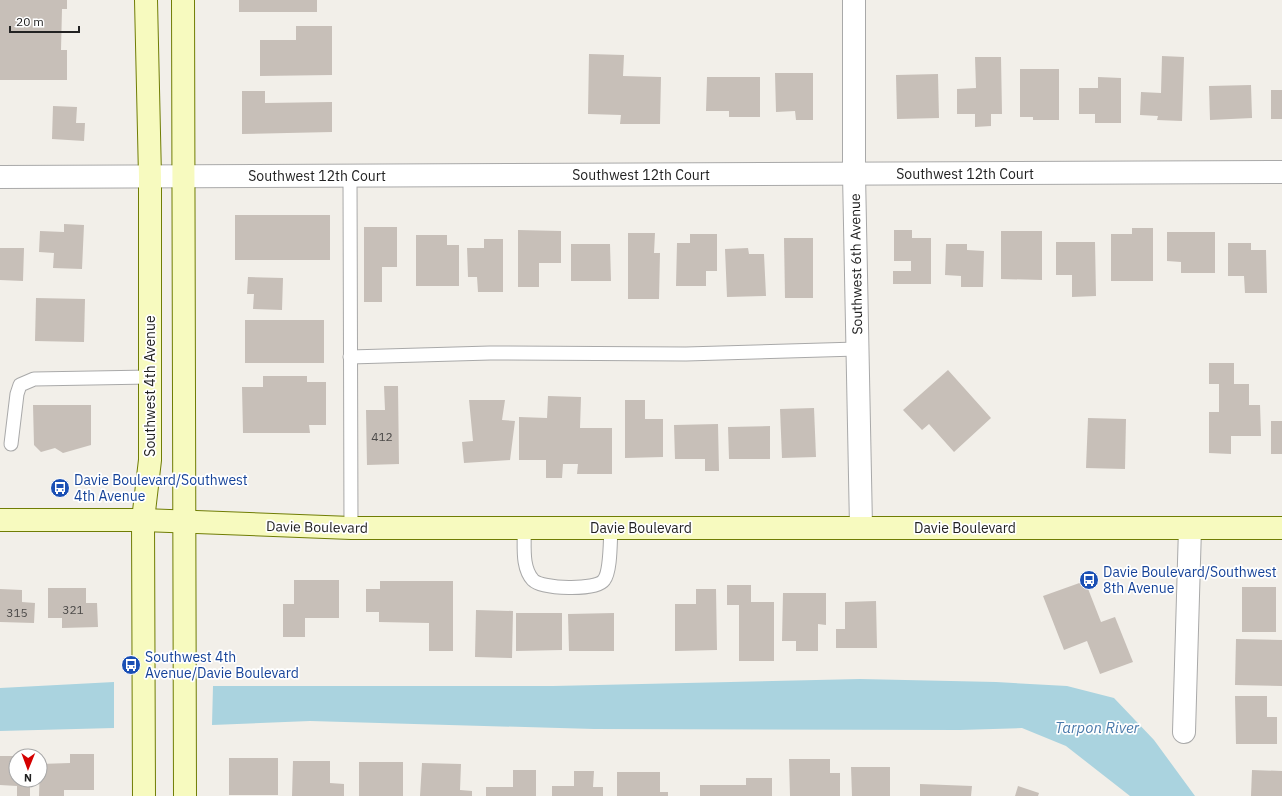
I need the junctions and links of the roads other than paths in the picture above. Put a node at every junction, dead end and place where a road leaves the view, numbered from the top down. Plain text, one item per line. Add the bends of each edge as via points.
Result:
1 (146, 0) edge
2 (183, 0) edge
3 (854, 0) edge
4 (1282, 172) edge
5 (854, 174) junction
6 (350, 176) junction
7 (150, 177) junction
8 (184, 177) junction
9 (0, 178) edge
10 (857, 349) junction
11 (350, 357) junction
12 (150, 376) junction
13 (11, 444) dead end
14 (0, 520) edge
15 (143, 520) junction
16 (184, 523) junction
17 (861, 527) junction
18 (351, 528) junction
19 (611, 528) junction
20 (1190, 528) junction
21 (1282, 528) edge
22 (524, 529) junction
23 (1184, 732) dead end
24 (144, 796) edge
25 (185, 796) edge

1 - 7 main road, Southwest 4th Avenue
2 - 8 main road
3 - 5 street, Southwest 6th Avenue
4 - 5 street, Southwest 12th Court
5 - 6 street, Southwest 12th Court
5 - 10 street, Southwest 6th Avenue
6 - 8 street, Southwest 12th Court
6 - 11 lane
7 - 8 street, Southwest 12th Court
7 - 9 street, Southwest 12th Court
7 - 12 main road, Southwest 4th Avenue
8 - 16 main road
10 - 11 lane via 686,354 490,353
10 - 17 street, Southwest 6th Avenue
11 - 18 lane
12 - 13 lane via 34,379 20,385
12 - 15 main road, Southwest 4th Avenue via 150,460
14 - 15 main road, Davie Boulevard
15 - 16 main road, Davie Boulevard
15 - 24 main road, Southwest 4th Avenue
16 - 18 main road, Davie Boulevard
16 - 25 main road
17 - 19 main road, Davie Boulevard
17 - 20 main road, Davie Boulevard
18 - 22 main road, Davie Boulevard
19 - 22 main road, Davie Boulevard
19 - 22 lane via 608,573 604,580 584,587 558,588 533,580 525,564
20 - 21 main road, Davie Boulevard
20 - 23 street

